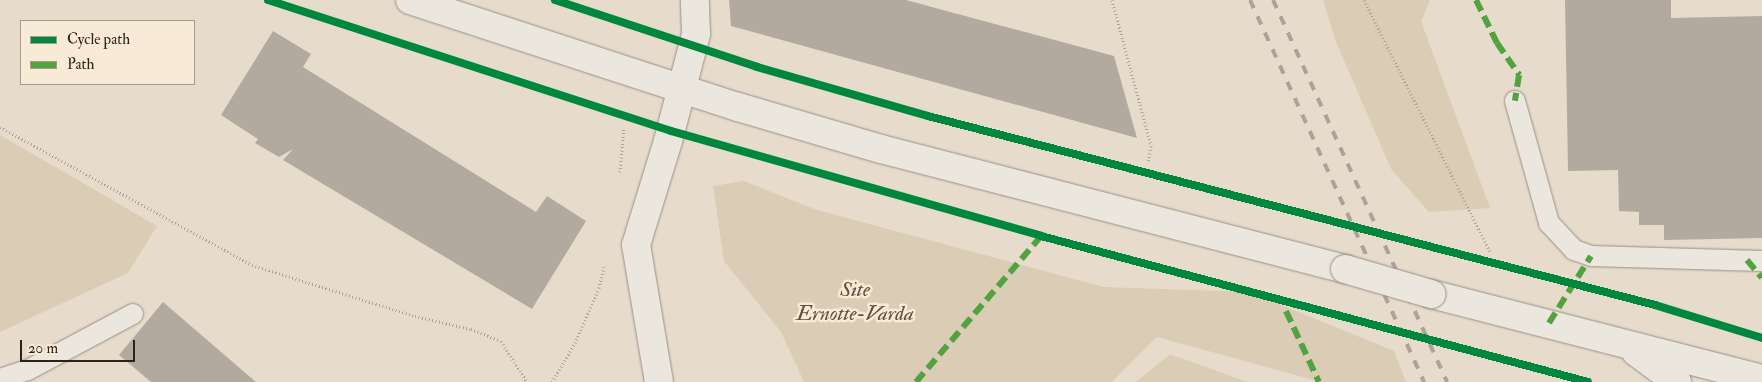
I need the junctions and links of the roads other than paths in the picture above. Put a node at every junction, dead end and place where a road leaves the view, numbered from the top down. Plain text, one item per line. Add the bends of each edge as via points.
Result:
1 (410, 0) edge
2 (695, 0) edge
3 (682, 87) junction
4 (1515, 101) dead end
5 (1762, 261) edge
6 (133, 314) dead end
7 (1627, 345) junction
8 (0, 379) edge
9 (1762, 379) edge
10 (659, 382) edge
11 (1677, 382) edge

1 - 3 street
2 - 3 street via 696,34
3 - 7 street, bridge via 881,149
3 - 10 street via 636,245
4 - 5 lane via 1550,223 1574,250 1591,256
6 - 8 lane via 28,370
7 - 9 street
7 - 11 street

